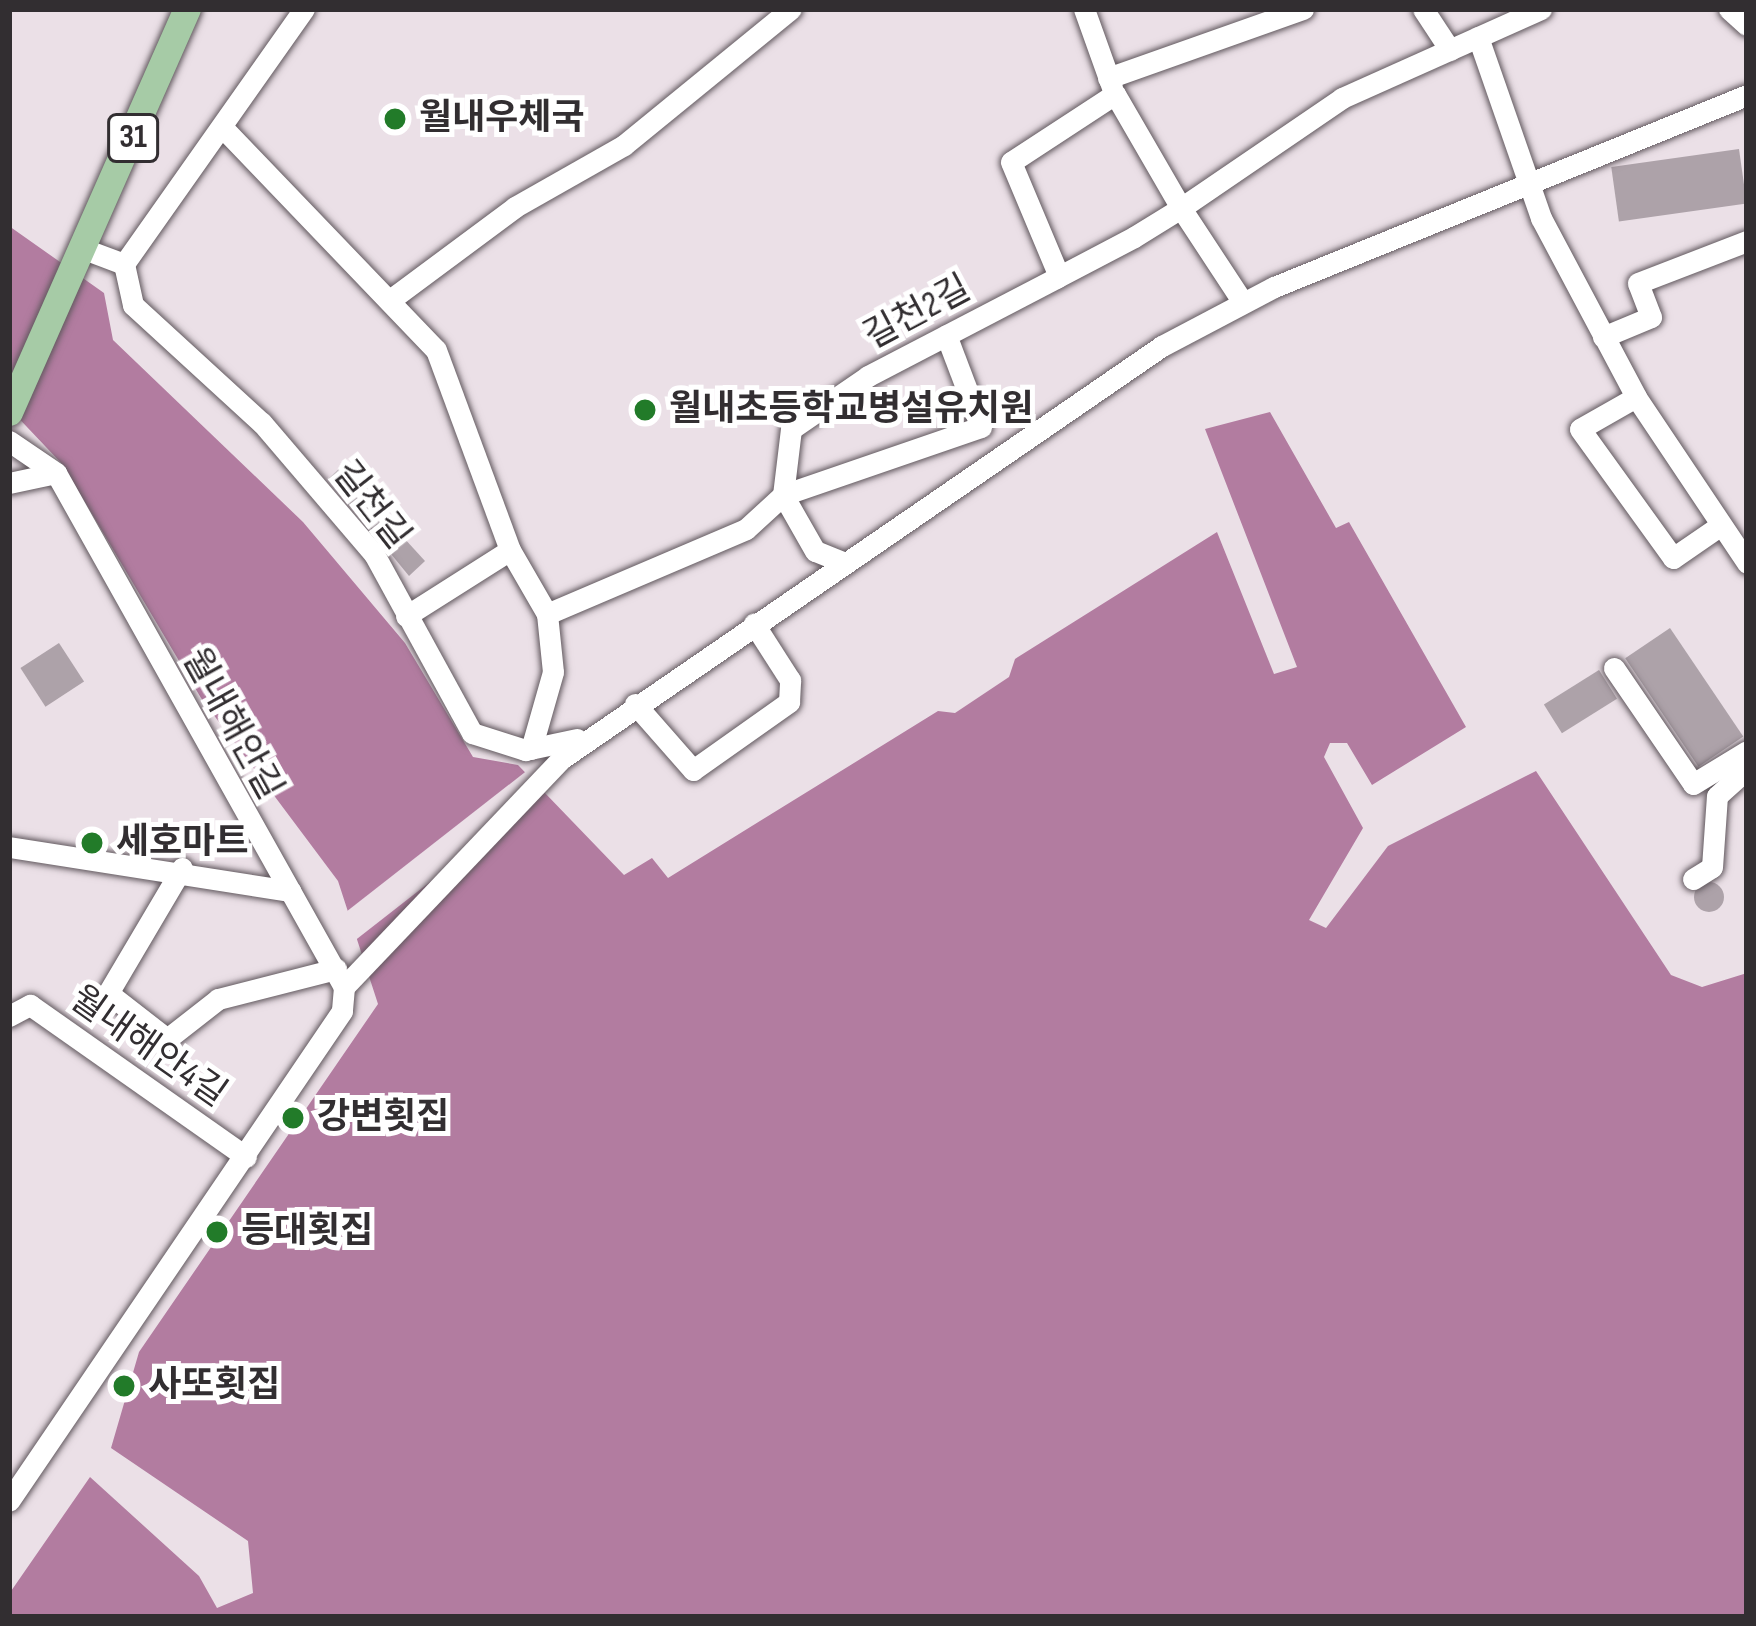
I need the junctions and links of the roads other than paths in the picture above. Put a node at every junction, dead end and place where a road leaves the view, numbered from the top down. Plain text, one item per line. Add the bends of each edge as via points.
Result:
1 (304, 9) edge
2 (791, 9) edge
3 (1084, 9) edge
4 (1303, 9) edge
5 (1423, 9) edge
6 (1541, 9) edge
7 (1729, 9) edge
8 (185, 11) edge
9 (1747, 25) edge
10 (1478, 38) junction
11 (1450, 50) junction
12 (1111, 86) junction
13 (1747, 95) edge
14 (224, 129) junction
15 (1530, 189) junction
16 (1181, 208) junction
17 (1747, 241) edge
18 (79, 257) junction
19 (124, 264) junction
20 (1059, 276) junction
21 (390, 300) junction
22 (1234, 306) junction
23 (946, 335) junction
24 (1603, 337) junction
25 (1636, 398) junction
26 (9, 412) edge
27 (9, 441) edge
28 (56, 473) junction
29 (9, 483) edge
30 (783, 495) junction
31 (1721, 526) junction
32 (510, 550) junction
33 (845, 562) junction
34 (1747, 563) edge
35 (547, 614) junction
36 (406, 616) junction
37 (754, 624) junction
38 (1614, 668) dead end
39 (635, 704) junction
40 (609, 722) junction
41 (531, 749) junction
42 (1747, 751) edge
43 (1747, 770) edge
44 (9, 848) edge
45 (182, 868) junction
46 (1694, 879) dead end
47 (291, 891) junction
48 (346, 977) junction
49 (9, 1016) edge
50 (247, 1156) junction
51 (9, 1501) edge

1 - 14 street
2 - 21 street via 624,145 515,207
3 - 12 street
4 - 12 street
5 - 11 street
6 - 10 street, 길천2길
7 - 9 street
8 - 18 main road, 31
10 - 11 street, 길천2길
10 - 15 street
11 - 16 street, 길천2길 via 1342,98
12 - 16 street
12 - 20 street via 1011,161
13 - 15 street
14 - 19 street
14 - 21 street
15 - 22 street
15 - 24 street
16 - 20 street, 길천2길
16 - 22 street
17 - 24 street via 1638,284 1651,317
18 - 19 street
18 - 26 main road, 31
19 - 36 street, 길천길 via 134,305 262,424 374,554
20 - 23 street, 길천2길
21 - 32 street via 436,350
22 - 33 street
23 - 30 street, 길천2길 via 791,430
23 - 30 street via 981,428
24 - 25 street
25 - 31 street
25 - 31 street via 1580,429 1673,558
27 - 28 street
28 - 29 street
28 - 47 street, 월내해안길
30 - 33 street via 815,551
30 - 35 street via 682,566
31 - 34 street
32 - 35 street
32 - 36 street
33 - 37 street
35 - 41 street via 554,672
36 - 41 street, 길천길 via 472,733
37 - 39 street
37 - 39 street via 790,680 789,702 693,770
38 - 42 street via 1693,784
39 - 40 street
40 - 41 street
40 - 48 street via 540,779
43 - 46 street via 1717,796 1712,867
44 - 45 street
45 - 47 street
45 - 48 street via 108,993 167,1040 218,999
47 - 48 street, 월내해안길
48 - 50 street via 342,1011
49 - 50 street, 월내해안4길 via 30,1005
50 - 51 street

